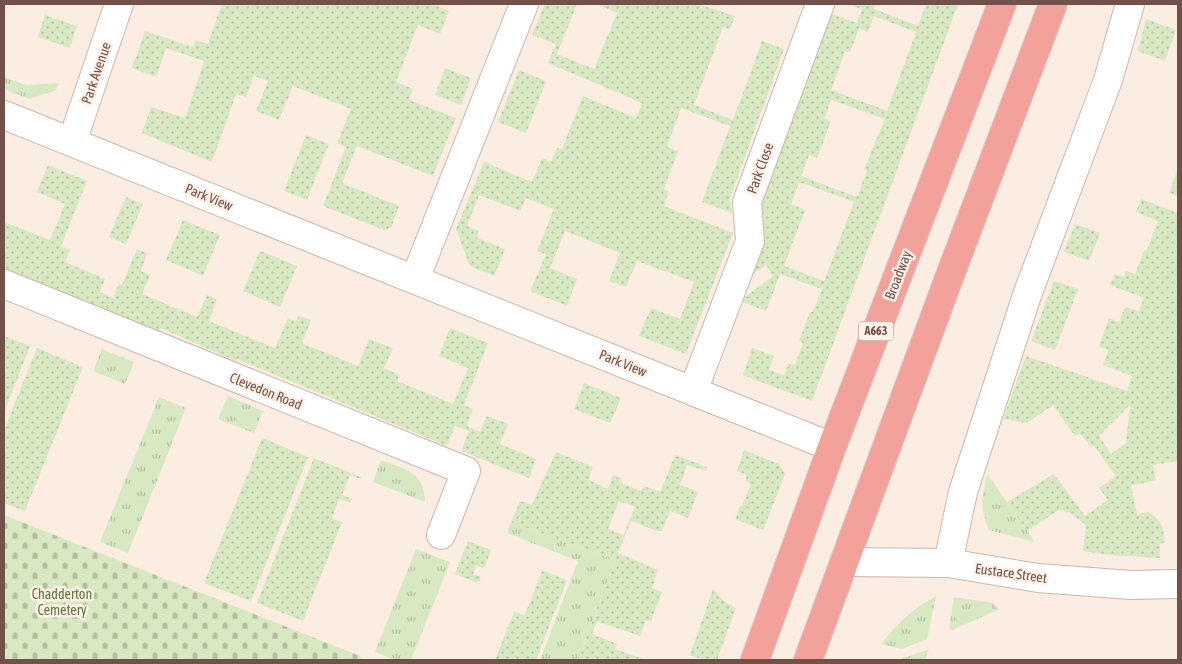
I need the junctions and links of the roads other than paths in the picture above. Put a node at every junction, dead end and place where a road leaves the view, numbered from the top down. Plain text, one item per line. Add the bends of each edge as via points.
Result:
1 (119, 4) edge
2 (524, 4) edge
3 (820, 4) edge
4 (1002, 4) edge
5 (1053, 4) edge
6 (1130, 4) edge
7 (4, 114) edge
8 (72, 142) junction
9 (415, 279) junction
10 (4, 284) edge
11 (693, 391) junction
12 (832, 447) junction
13 (442, 535) dead end
14 (844, 562) junction
15 (948, 563) junction
16 (1178, 584) edge
17 (755, 660) edge
18 (808, 660) edge

1 - 8 street, Park Avenue
2 - 9 street
3 - 11 street, Park Close via 747,202 750,241
4 - 12 highway, Broadway / A663
5 - 14 highway
6 - 15 street via 1108,80 1027,295 963,492
7 - 8 street, Park View
8 - 9 street, Park View
9 - 11 street, Park View
10 - 13 street, Clevedon Road via 466,472
11 - 12 street, Park View
12 - 17 highway, Broadway / A663
14 - 15 street, Eustace Street
14 - 18 highway
15 - 16 street, Eustace Street via 1038,578 1131,585

